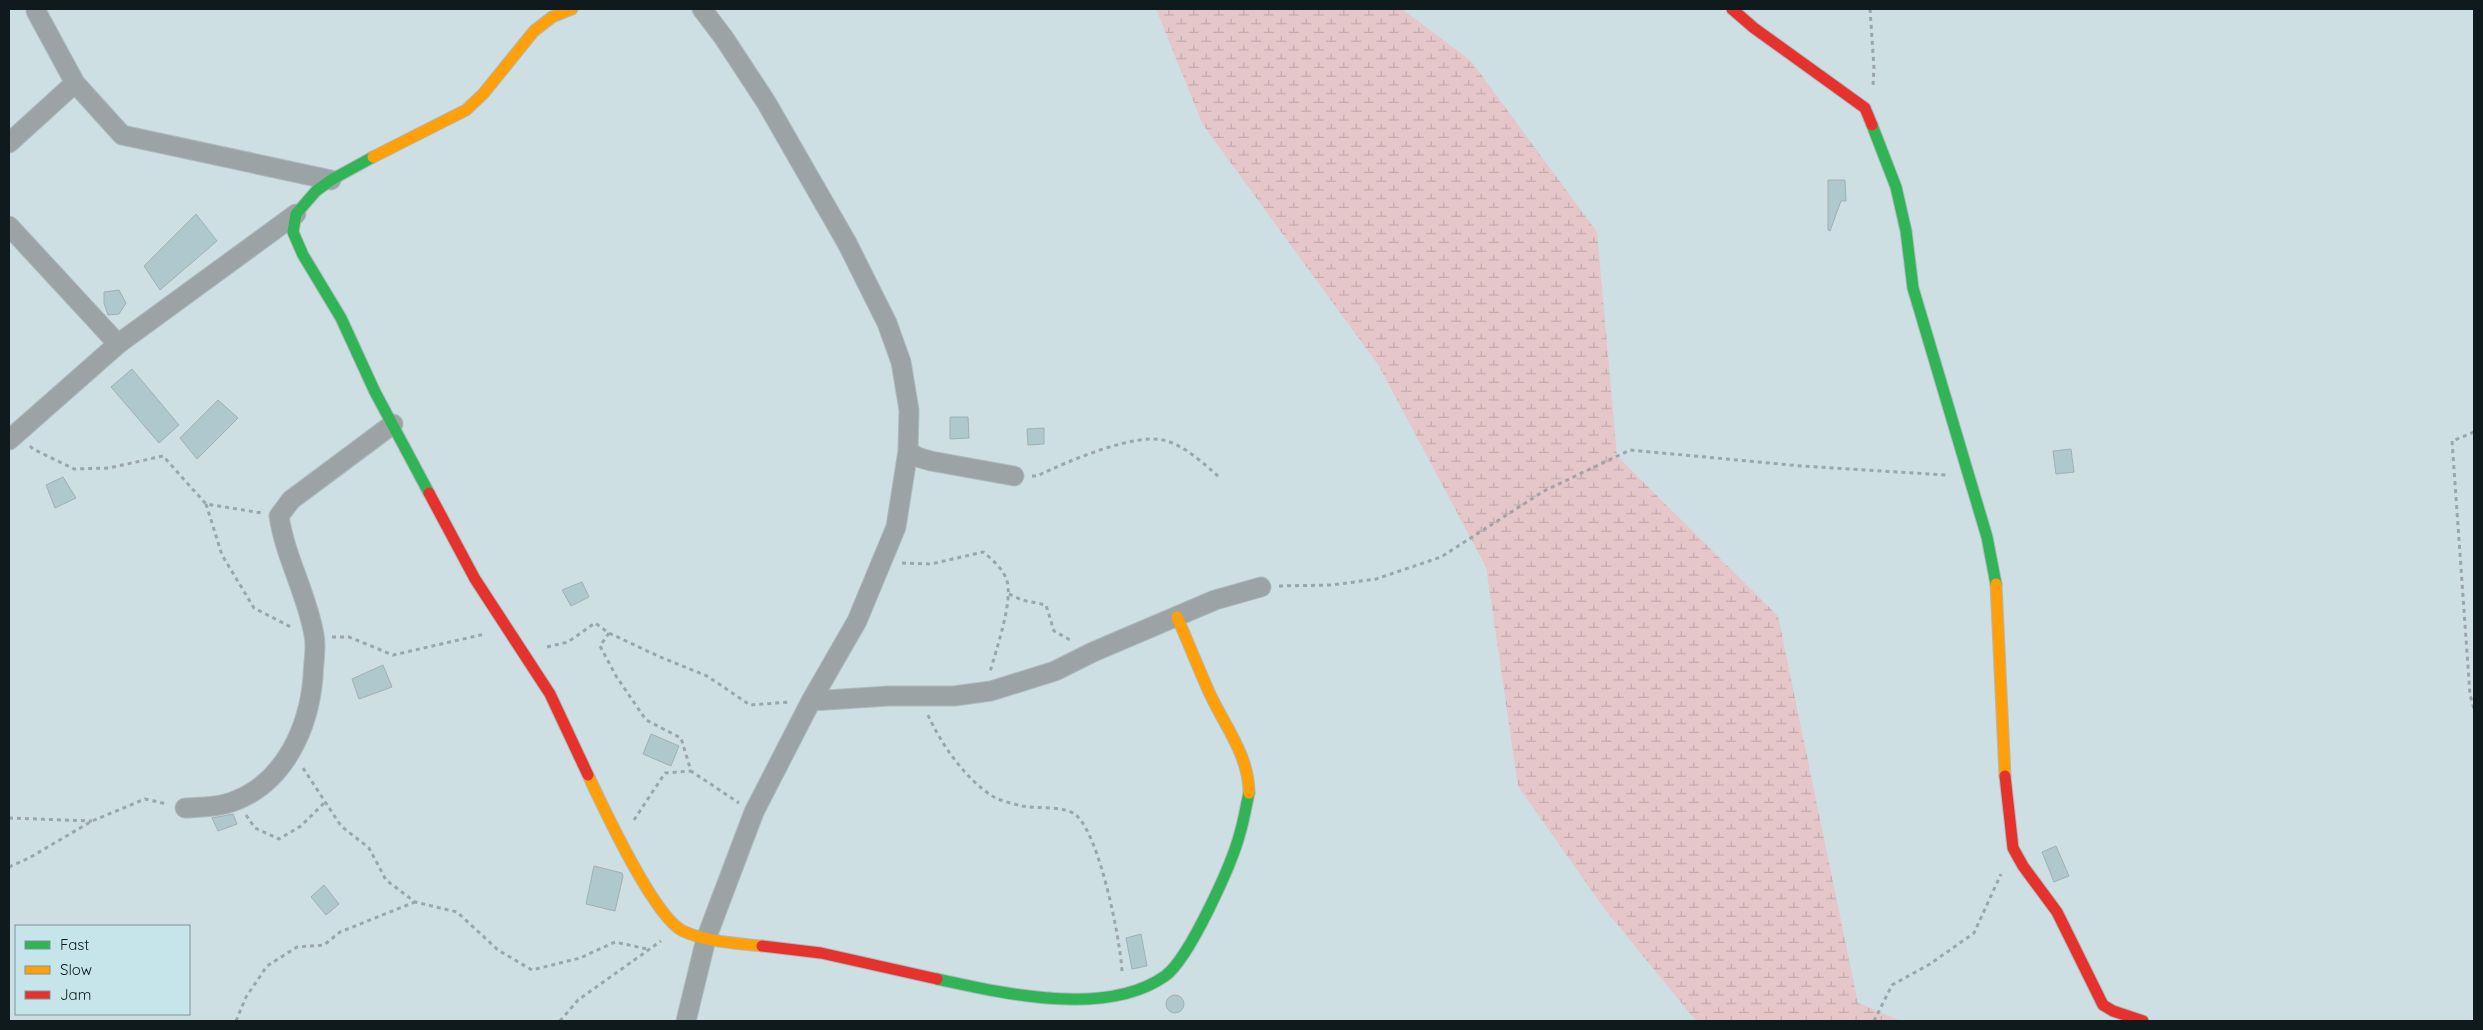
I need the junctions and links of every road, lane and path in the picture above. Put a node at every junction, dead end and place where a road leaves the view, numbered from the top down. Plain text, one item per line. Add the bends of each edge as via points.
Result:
1 (572, 9) edge
2 (702, 9) edge
3 (1732, 9) edge
4 (1870, 9) edge
5 (36, 11) dead end
6 (75, 83) junction
7 (1865, 108) junction
8 (9, 143) edge
9 (331, 180) junction
10 (296, 214) junction
11 (9, 226) edge
12 (118, 344) junction
13 (393, 424) junction
14 (2474, 432) edge
15 (14, 435) edge
16 (908, 451) junction
17 (1014, 476) joint
18 (1218, 476) dead end
19 (1970, 478) junction
20 (206, 504) junction
21 (279, 516) junction
22 (884, 560) junction
23 (1261, 587) joint
24 (1009, 594) junction
25 (1177, 616) junction
26 (507, 629) junction
27 (609, 633) junction
28 (315, 638) junction
29 (523, 652) junction
30 (1093, 652) junction
31 (991, 691) junction
32 (920, 696) junction
33 (811, 701) junction
34 (2474, 709) edge
35 (288, 758) junction
36 (691, 771) junction
37 (237, 800) junction
38 (325, 802) junction
39 (185, 808) joint
40 (754, 812) junction
41 (9, 818) edge
42 (92, 821) junction
43 (621, 842) junction
44 (2013, 848) junction
45 (9, 867) edge
46 (416, 902) junction
47 (681, 930) junction
48 (706, 939) junction
49 (647, 950) junction
50 (1123, 996) junction
51 (236, 1021) edge
52 (560, 1021) edge
53 (686, 1021) edge
54 (1874, 1021) edge
55 (2143, 1021) edge

1 - 9 street via 552,17 534,31 466,110
2 - 16 street via 766,102 811,178 887,323 901,362 909,410
3 - 7 street
4 - 7 path via 1874,68
5 - 6 street
6 - 8 street
6 - 9 street via 122,135
7 - 19 street via 1896,187 1906,231 1913,288
9 - 10 street
10 - 12 street
10 - 13 street via 293,232 303,255 341,318
11 - 12 street
12 - 15 street
13 - 21 street via 291,500
13 - 26 street via 475,579
14 - 34 path via 2452,442 2470,695
15 - 20 path via 33,449 74,469 110,468 162,456
16 - 17 street via 917,457
16 - 22 street via 896,527
17 - 18 path via 1037,476 1085,456 1152,438 1182,448
19 - 23 path via 1630,450 1544,491 1441,557 1376,579 1332,585
19 - 44 street via 1987,538 1997,591 2005,782
20 - 21 path
20 - 28 path via 222,555 254,608
21 - 28 street
22 - 24 path via 931,564 983,552 1007,580
22 - 33 street via 857,621
23 - 25 street via 1215,600
24 - 30 path via 1046,605 1054,632
24 - 31 path via 990,674
25 - 30 street
25 - 50 street via 1210,694 1238,746 1248,784 1247,806 1222,880 1192,942 1166,976
26 - 28 path via 393,654 349,637
26 - 29 street
27 - 29 path via 595,623 568,642
27 - 33 path via 707,676 750,705
27 - 36 path via 600,646 616,676 646,720 681,738
28 - 35 street via 312,690 305,722
29 - 43 street via 553,702
30 - 31 street via 1055,671
31 - 32 street
32 - 33 street
32 - 50 path via 938,737 969,775 994,797 1023,806 1055,808 1076,814 1086,828 1096,850 1115,927
33 - 40 street
35 - 37 street via 267,780
35 - 38 path via 302,767
36 - 40 path
36 - 43 path via 666,773
37 - 38 path via 255,828 279,839 301,826
37 - 39 street via 210,807
38 - 46 path via 341,826 369,848 386,880
39 - 42 path via 145,800
40 - 48 street
41 - 42 path
42 - 45 path
43 - 47 street via 651,895
44 - 54 path via 1974,933 1930,964 1892,985
44 - 55 street via 2057,912 2103,1005
46 - 49 path via 457,912 498,950 532,970 580,958 616,942
46 - 51 path via 340,932 324,945 297,947 267,966 246,997
47 - 48 street
47 - 49 path
48 - 50 street via 821,953 1001,992 1060,999
48 - 53 street
49 - 52 path via 578,1000

